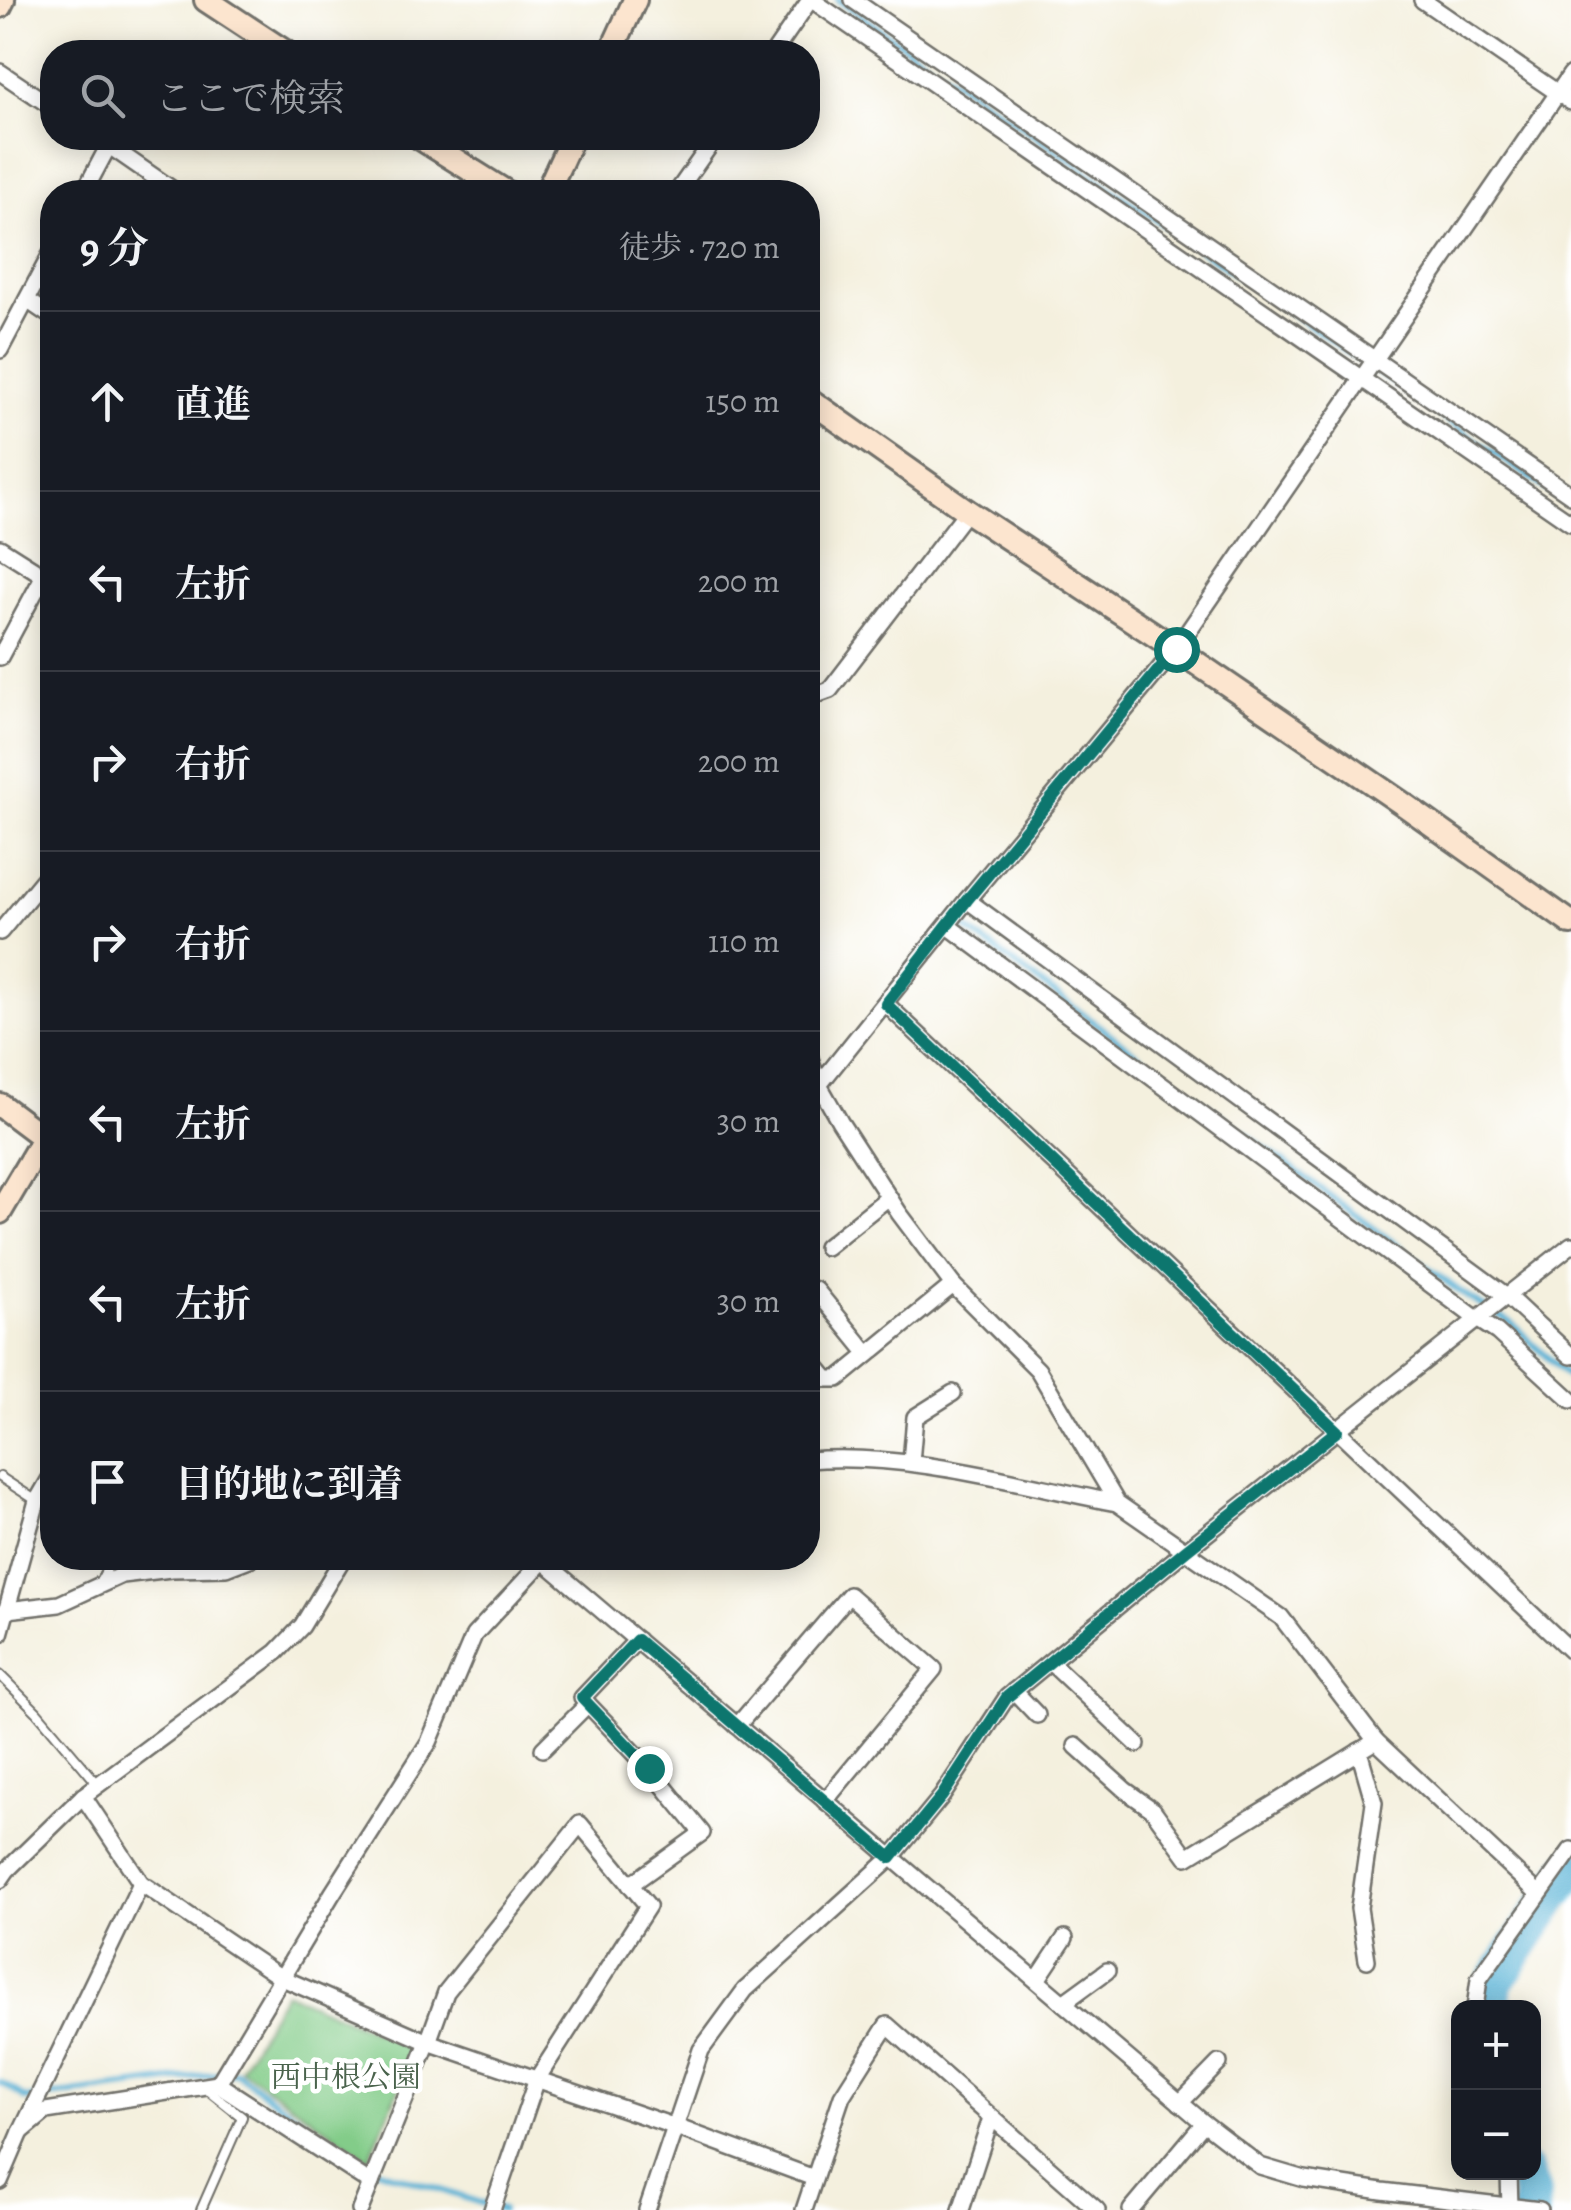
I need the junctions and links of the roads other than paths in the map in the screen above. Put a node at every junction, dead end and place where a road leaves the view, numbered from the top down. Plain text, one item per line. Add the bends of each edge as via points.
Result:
1 (206, 0) edge
2 (634, 0) edge
3 (811, 0) edge
4 (853, 0) edge
5 (1422, 0) edge
6 (266, 40) edge
7 (616, 40) edge
8 (783, 40) edge
9 (0, 72) edge
10 (1571, 74) edge
11 (1564, 97) edge
12 (40, 99) edge
13 (100, 150) edge
14 (117, 150) edge
15 (439, 150) edge
16 (566, 150) edge
17 (708, 150) edge
18 (89, 180) edge
19 (159, 180) edge
20 (487, 180) edge
21 (552, 180) edge
22 (686, 180) edge
23 (40, 275) edge
24 (27, 300) junction
25 (40, 309) edge
26 (0, 350) edge
27 (1374, 360) junction
28 (1362, 378) junction
29 (820, 407) edge
30 (1571, 495) edge
31 (967, 511) junction
32 (1571, 522) edge
33 (0, 548) edge
34 (40, 573) edge
35 (40, 591) edge
36 (1176, 649) junction
37 (0, 658) edge
38 (820, 694) edge
39 (40, 883) edge
40 (967, 900) junction
41 (1571, 923) edge
42 (948, 926) junction
43 (0, 931) edge
44 (886, 1004) junction
45 (820, 1081) edge
46 (820, 1096) edge
47 (0, 1104) edge
48 (40, 1130) edge
49 (40, 1151) edge
50 (889, 1197) junction
51 (0, 1212) edge
52 (1571, 1245) edge
53 (826, 1247) dead end
54 (952, 1285) junction
55 (820, 1295) edge
56 (1505, 1299) junction
57 (1477, 1319) junction
58 (868, 1354) junction
59 (1571, 1356) edge
60 (820, 1371) edge
61 (953, 1393) dead end
62 (1571, 1400) edge
63 (1337, 1431) junction
64 (820, 1459) edge
65 (911, 1462) junction
66 (0, 1477) edge
67 (40, 1496) edge
68 (37, 1501) junction
69 (1117, 1503) junction
70 (1186, 1550) junction
71 (107, 1570) edge
72 (157, 1570) edge
73 (336, 1570) edge
74 (531, 1570) edge
75 (554, 1570) edge
76 (99, 1584) junction
77 (4, 1610) edge
78 (0, 1634) edge
79 (637, 1640) junction
80 (1571, 1652) edge
81 (1050, 1662) junction
82 (0, 1675) edge
83 (1014, 1691) junction
84 (588, 1704) junction
85 (1037, 1715) dead end
86 (737, 1726) junction
87 (1376, 1741) junction
88 (1137, 1744) dead end
89 (1076, 1746) dead end
90 (543, 1749) dead end
91 (1359, 1750) junction
92 (99, 1785) junction
93 (84, 1796) junction
94 (825, 1802) junction
95 (1571, 1850) edge
96 (891, 1858) junction
97 (2, 1871) edge
98 (141, 1884) junction
99 (630, 1884) junction
100 (1538, 1894) junction
101 (1065, 1938) dead end
102 (1367, 1960) dead end
103 (1108, 1971) dead end
104 (280, 1978) junction
105 (1037, 1980) junction
106 (1476, 2000) edge
107 (1063, 2002) junction
108 (428, 2042) junction
109 (1219, 2063) dead end
110 (537, 2079) junction
111 (214, 2084) junction
112 (1180, 2103) junction
113 (991, 2118) junction
114 (1204, 2123) junction
115 (676, 2126) junction
116 (20, 2132) junction
117 (814, 2178) junction
118 (0, 2179) edge
119 (1509, 2180) edge
120 (372, 2182) junction
121 (1382, 2192) junction
122 (495, 2202) edge
123 (1511, 2207) edge
124 (200, 2210) edge
125 (360, 2210) edge
126 (648, 2210) edge
127 (804, 2210) edge
128 (961, 2210) edge
129 (1097, 2210) edge
130 (1131, 2210) edge
131 (1380, 2210) edge
132 (1540, 2210) edge

1 - 6 street
2 - 7 street
3 - 8 street
3 - 28 street
4 - 27 street
5 - 11 street
9 - 12 street
10 - 11 street
11 - 27 street
13 - 18 street
14 - 19 street
15 - 20 street
16 - 21 street
17 - 22 street
23 - 24 street
24 - 25 street
24 - 26 street
27 - 28 street
27 - 30 street
28 - 32 street
28 - 36 street
29 - 31 street
31 - 36 street
31 - 38 street via 830,690
33 - 34 street
35 - 37 street
36 - 40 street
36 - 41 street
39 - 43 street
40 - 42 street
40 - 56 street
42 - 44 street
42 - 57 street
44 - 45 street
44 - 63 street
46 - 50 street
47 - 48 street
49 - 51 street
50 - 53 street
50 - 54 street
52 - 56 street
54 - 58 street
54 - 69 street via 1038,1370
55 - 58 street
56 - 57 street
56 - 59 street
57 - 62 street
57 - 63 street
58 - 60 street via 838,1380
61 - 65 street via 915,1417
63 - 70 street
63 - 80 street
64 - 65 street
65 - 69 street
66 - 68 lane
67 - 68 street
68 - 77 street
69 - 70 street
70 - 81 street
70 - 87 street via 1282,1616
71 - 76 lane
72 - 76 street
73 - 92 street via 302,1626 277,1652
74 - 104 street via 474,1635 430,1742
75 - 79 street
76 - 77 street via 58,1604
77 - 78 street
79 - 84 street via 582,1698
79 - 86 street
81 - 83 street
81 - 88 street
82 - 92 lane
83 - 85 street
83 - 96 street
84 - 90 street
84 - 99 street via 702,1833
86 - 94 street
86 - 94 street via 848,1595 906,1644 934,1669
87 - 91 street
87 - 100 street
89 - 91 street via 1154,1810 1186,1856
91 - 102 street via 1374,1803 1359,1908
92 - 93 street
93 - 97 street
93 - 98 street
94 - 96 street
95 - 100 street
96 - 105 street
96 - 115 street via 745,1990 701,2050
98 - 104 street
98 - 116 street
99 - 108 street via 580,1824 446,1992
99 - 110 street via 648,1906
100 - 106 street via 1478,1979
101 - 105 street
103 - 107 street
104 - 108 street
104 - 111 street
105 - 107 street
107 - 112 street
108 - 110 street
108 - 120 street
109 - 112 street
110 - 115 street
110 - 122 street
111 - 116 street via 46,2111
111 - 120 street
111 - 124 lane via 242,2117
112 - 114 street
113 - 117 street via 887,2025 842,2096
113 - 128 street
113 - 129 street
114 - 121 street via 1260,2166
114 - 130 street
115 - 117 street
115 - 126 street
116 - 118 street
117 - 127 street
119 - 123 street
120 - 125 street
121 - 123 street
121 - 131 street
123 - 132 street

